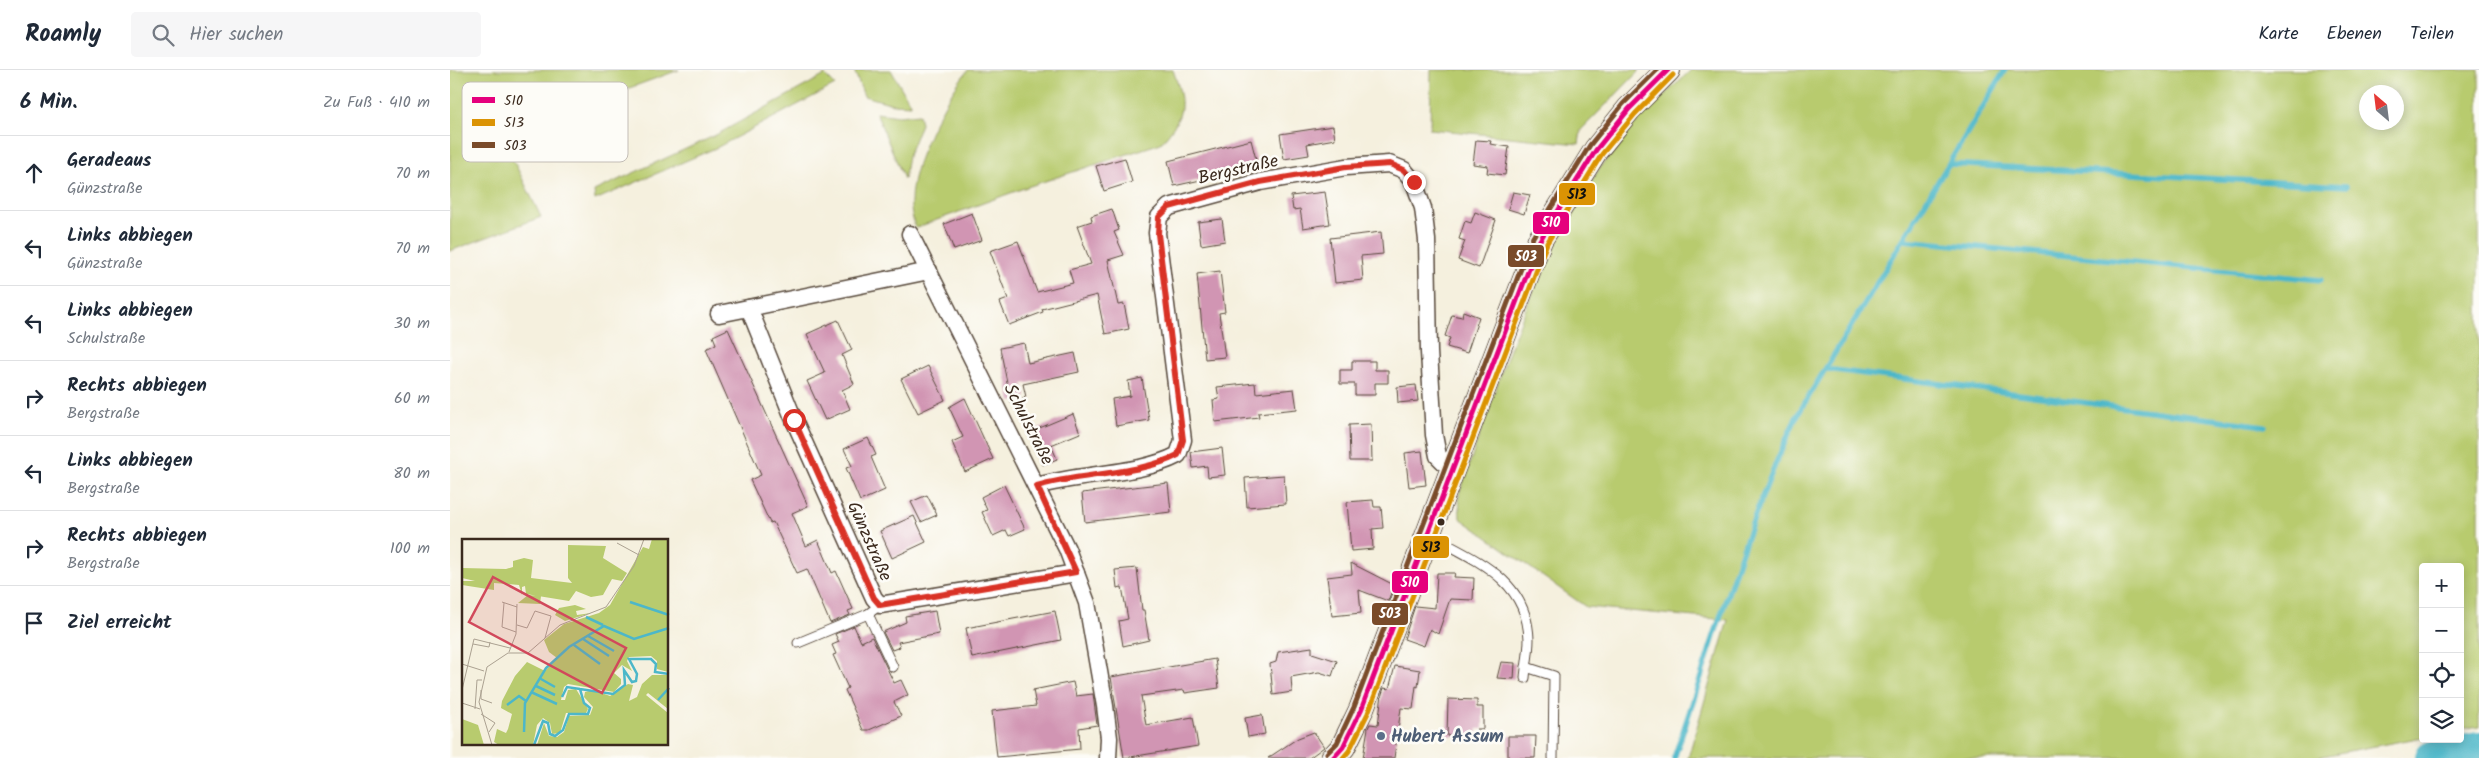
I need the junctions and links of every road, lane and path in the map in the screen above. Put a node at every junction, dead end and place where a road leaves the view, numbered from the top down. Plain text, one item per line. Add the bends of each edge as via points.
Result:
1 (1668, 70) edge
2 (910, 234) dead end
3 (929, 271) junction
4 (749, 308) junction
5 (720, 314) dead end
6 (1452, 470) junction
7 (1037, 486) junction
8 (1427, 534) junction
9 (1076, 572) junction
10 (874, 610) junction
11 (798, 644) dead end
12 (893, 667) dead end
13 (1526, 667) junction
14 (1525, 678) dead end
15 (1108, 758) edge
16 (1333, 758) edge
17 (1553, 758) edge

1 - 6 street via 1629,108 1596,150 1540,240
2 - 3 street, Schulstraße
3 - 4 street
3 - 7 street, Schulstraße
4 - 5 street
4 - 10 street, Günzstraße via 794,420 874,598
6 - 7 street, Bergstraße via 1438,456 1434,435 1428,240 1423,208 1414,182 1404,170 1390,164 1346,167 1260,182 1169,207 1159,217 1157,232 1183,440 1178,455 1161,464 1064,478
6 - 8 street
7 - 9 street, Schulstraße
8 - 13 lane via 1494,571 1508,584 1519,601 1526,623 1529,639
8 - 16 street via 1362,710 1343,747
9 - 10 street, Günzstraße
9 - 15 street, Schulstraße via 1087,603 1105,706
10 - 11 lane
10 - 12 lane
13 - 14 lane
13 - 17 lane via 1554,676

